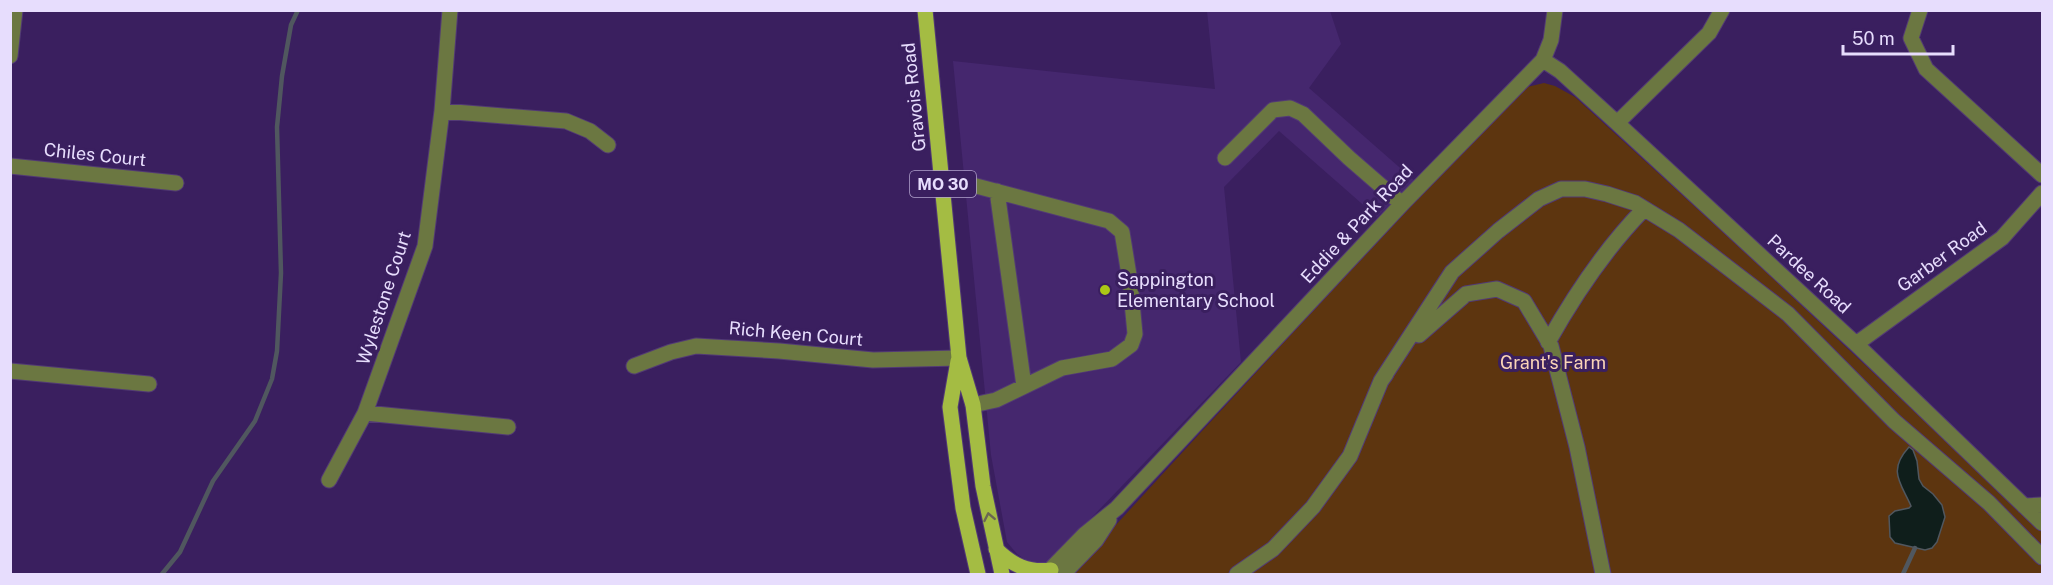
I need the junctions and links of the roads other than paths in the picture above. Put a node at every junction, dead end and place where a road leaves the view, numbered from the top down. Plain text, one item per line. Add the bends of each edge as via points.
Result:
1 (15, 10) edge
2 (450, 10) edge
3 (925, 10) edge
4 (1555, 10) edge
5 (1722, 10) edge
6 (1920, 10) edge
7 (10, 56) edge
8 (1543, 60) junction
9 (442, 111) junction
10 (1617, 123) junction
11 (608, 145) dead end
12 (1225, 158) dead end
13 (10, 166) edge
14 (2043, 175) edge
15 (942, 177) junction
16 (176, 183) dead end
17 (997, 191) junction
18 (2043, 193) edge
19 (1402, 204) junction
20 (1644, 209) junction
21 (1548, 342) junction
22 (1856, 344) junction
23 (959, 358) junction
24 (634, 366) dead end
25 (10, 371) edge
26 (1381, 381) junction
27 (149, 384) dead end
28 (1024, 386) junction
29 (974, 405) junction
30 (365, 412) junction
31 (508, 427) dead end
32 (329, 480) dead end
33 (2043, 505) edge
34 (2024, 506) junction
35 (2043, 523) edge
36 (996, 549) junction
37 (2043, 557) edge
38 (1053, 573) edge
39 (978, 574) edge
40 (1002, 574) edge
41 (1237, 574) edge
42 (1603, 574) edge

1 - 7 street
2 - 9 street, Wylestone Court
3 - 15 main road, Gravois Road / MO 30
4 - 8 street, Eddie & Park Road via 1551,40
5 - 10 street via 1709,33
6 - 14 street via 1911,38 1926,69
8 - 10 street, Pardee Road
8 - 19 street, Eddie & Park Road
9 - 11 street via 566,121 590,131
9 - 30 street, Wylestone Court via 425,246
10 - 22 street, Pardee Road
12 - 19 street via 1273,110 1290,108 1303,114
13 - 16 street, Chiles Court
15 - 17 street
15 - 23 main road, Gravois Road / MO 30
17 - 28 street
17 - 28 street via 1109,221 1122,232 1130,281 1135,334 1131,345 1112,359 1062,368
18 - 22 street, Garber Road via 2002,238
19 - 38 street, Eddie & Park Road via 1117,508 1085,534
20 - 21 street via 1594,269
20 - 26 street via 1585,189 1561,189 1539,199 1452,272
20 - 37 street via 1679,230 1788,314 1894,421 1989,503
21 - 26 street via 1524,301 1497,288 1466,294 1424,329
21 - 42 street via 1577,447
22 - 34 street, Pardee Road
23 - 24 street, Rich Keen Court via 873,360 696,346
23 - 29 main road, Gravois Road / MO 30
23 - 39 main road, Gravois Road / MO 30 via 950,407 963,508
25 - 27 street
26 - 41 street via 1350,456 1313,507 1273,549
28 - 29 street via 996,400
36 -> 29 main road, Gravois Road / MO 30 via 983,486
30 - 31 street
30 - 32 street, Wylestone Court
33 - 34 street
34 - 35 street, Pardee Road
36 - 38 main road via 1028,570
36 - 40 main road, Gravois Road / MO 30

